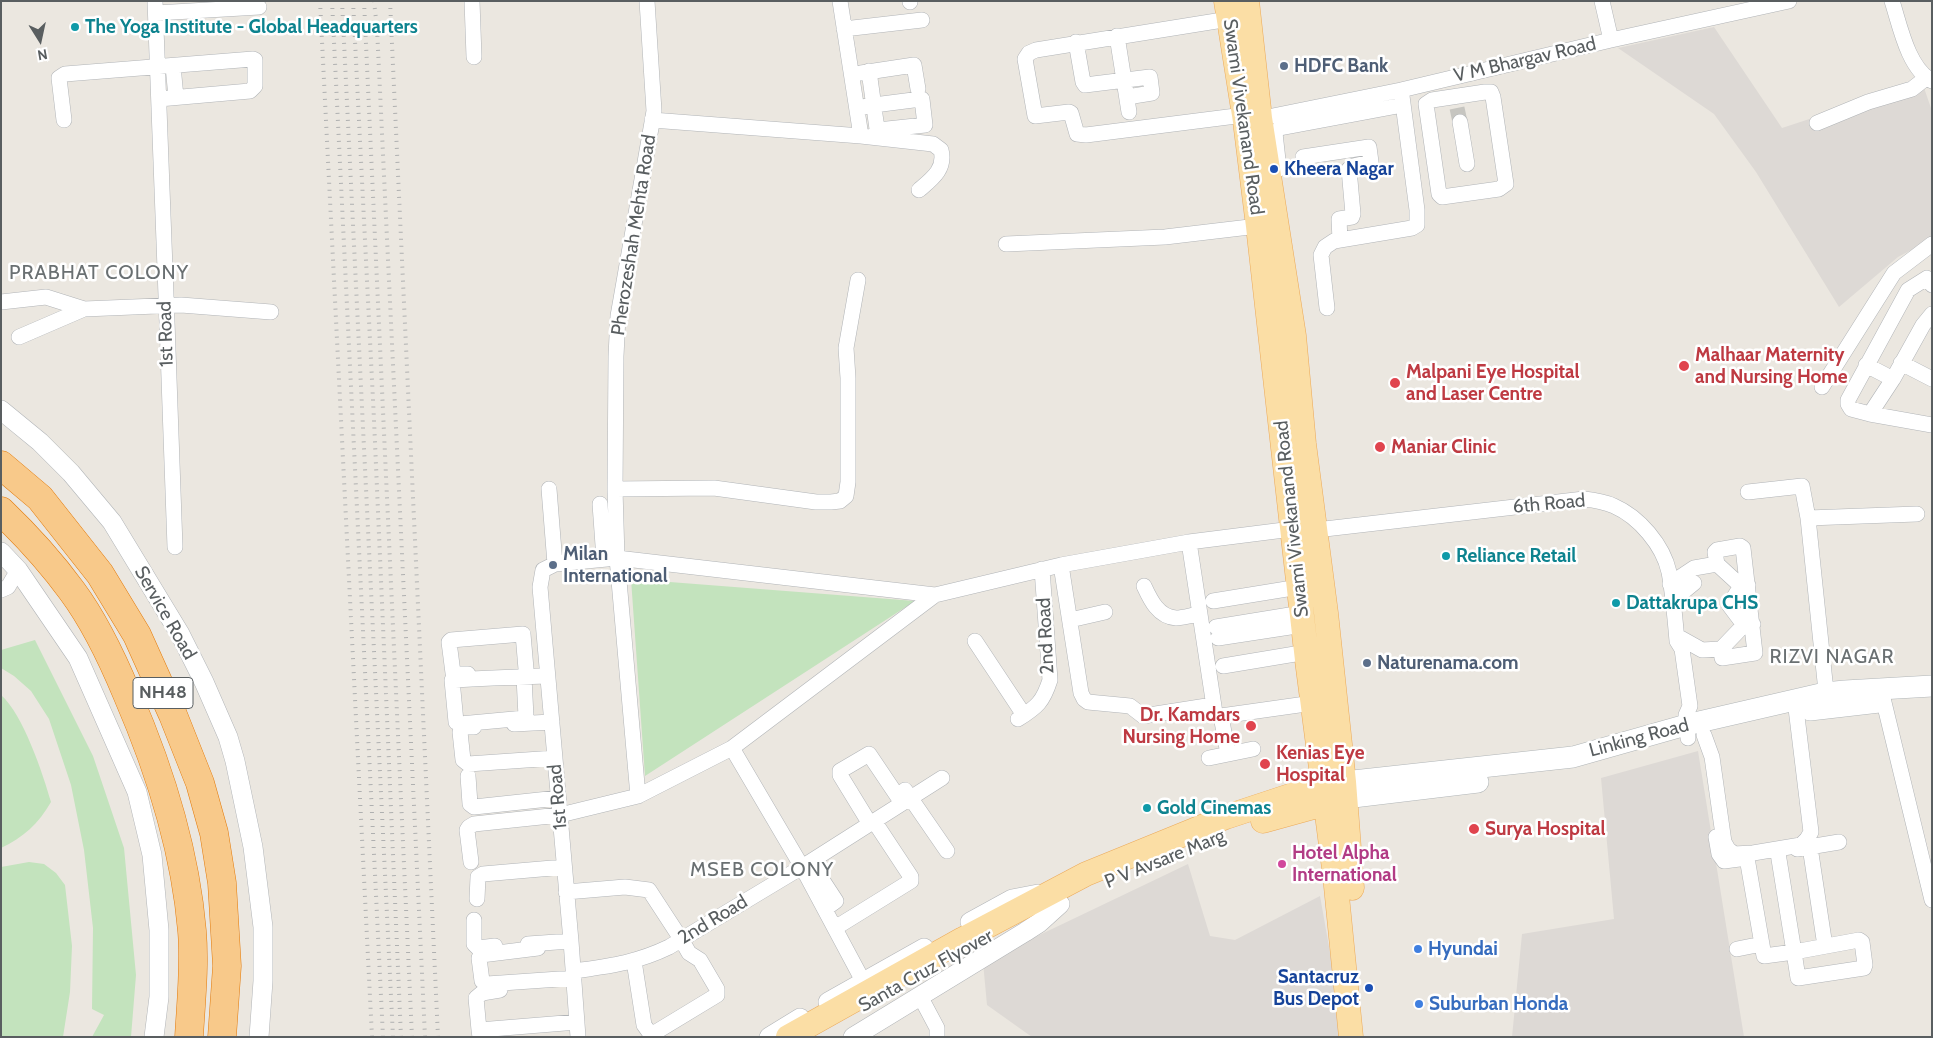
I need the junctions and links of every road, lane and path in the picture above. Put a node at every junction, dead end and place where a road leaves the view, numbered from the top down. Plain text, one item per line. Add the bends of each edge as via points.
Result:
1 (472, 1) edge
2 (647, 1) edge
3 (840, 1) edge
4 (1247, 1) edge
5 (1602, 1) edge
6 (1789, 1) edge
7 (1892, 1) edge
8 (156, 7) edge
9 (259, 7) dead end
10 (1227, 10) edge
11 (922, 20) dead end
12 (844, 29) junction
13 (1117, 36) junction
14 (1611, 40) junction
15 (1076, 42) junction
16 (474, 57) dead end
17 (166, 67) junction
18 (869, 71) junction
19 (851, 74) junction
20 (1452, 77) junction
21 (1929, 79) edge
22 (1124, 80) junction
23 (918, 89) dead end
24 (176, 97) junction
25 (1127, 97) junction
26 (1402, 97) junction
27 (159, 99) junction
28 (856, 108) junction
29 (1458, 109) junction
30 (1129, 112) dead end
31 (64, 120) dead end
32 (652, 120) junction
33 (1816, 123) dead end
34 (1256, 128) junction
35 (861, 136) junction
36 (1303, 157) dead end
37 (1467, 164) dead end
38 (918, 190) dead end
39 (1258, 226) junction
40 (1340, 240) junction
41 (1006, 244) dead end
42 (1932, 244) edge
43 (858, 280) dead end
44 (1930, 280) edge
45 (1, 302) edge
46 (165, 305) junction
47 (1328, 308) dead end
48 (84, 309) junction
49 (1296, 310) dead end
50 (271, 312) dead end
51 (1932, 314) edge
52 (1925, 336) edge
53 (19, 338) dead end
54 (1902, 363) junction
55 (1866, 364) junction
56 (1893, 378) junction
57 (1932, 379) edge
58 (1822, 387) dead end
59 (1, 410) edge
60 (1870, 414) junction
61 (1930, 422) edge
62 (1, 465) edge
63 (549, 489) dead end
64 (615, 489) junction
65 (1748, 492) dead end
66 (600, 504) dead end
67 (1, 511) edge
68 (1917, 514) dead end
69 (1808, 518) junction
70 (1292, 529) junction
71 (1316, 530) junction
72 (1189, 542) junction
73 (175, 547) dead end
74 (1, 552) edge
75 (610, 559) junction
76 (554, 564) junction
77 (1717, 564) junction
78 (1061, 565) junction
79 (1042, 569) junction
80 (18, 570) junction
81 (1694, 583) dead end
82 (1670, 584) junction
83 (1744, 585) junction
84 (1144, 586) dead end
85 (1299, 587) junction
86 (1, 590) edge
87 (935, 595) junction
88 (1213, 601) dead end
89 (1672, 601) junction
90 (1106, 612) dead end
91 (1199, 614) junction
92 (1303, 619) junction
93 (1070, 620) junction
94 (1749, 624) junction
95 (1217, 632) dead end
96 (1677, 634) junction
97 (1693, 638) dead end
98 (975, 642) dead end
99 (1721, 649) junction
100 (1307, 656) junction
101 (1224, 669) dead end
102 (547, 672) junction
103 (525, 673) junction
104 (1932, 686) edge
105 (1882, 695) junction
106 (1932, 698) edge
107 (1827, 701) junction
108 (1313, 702) junction
109 (1796, 706) junction
110 (1217, 710) junction
111 (552, 722) junction
112 (1693, 727) junction
113 (876, 747) dead end
114 (732, 748) junction
115 (1253, 750) dead end
116 (1228, 754) junction
117 (555, 758) junction
118 (1209, 758) dead end
119 (468, 776) dead end
120 (942, 778) dead end
121 (1334, 792) junction
122 (638, 796) junction
123 (558, 798) junction
124 (903, 800) junction
125 (560, 815) junction
126 (875, 818) junction
127 (921, 830) dead end
128 (1839, 842) dead end
129 (1810, 847) junction
130 (946, 851) dead end
131 (1778, 853) junction
132 (1747, 858) junction
133 (471, 862) dead end
134 (564, 867) junction
135 (802, 867) junction
136 (817, 872) dead end
137 (918, 878) dead end
138 (566, 892) junction
139 (477, 899) dead end
140 (1932, 900) edge
141 (1052, 902) junction
142 (824, 909) junction
143 (474, 920) dead end
144 (835, 928) junction
145 (1349, 934) junction
146 (682, 939) junction
147 (571, 941) junction
148 (1762, 944) junction
149 (1826, 946) junction
150 (538, 948) dead end
151 (1738, 949) dead end
152 (1794, 952) junction
153 (634, 961) junction
154 (574, 975) junction
155 (863, 981) junction
156 (544, 986) dead end
157 (920, 996) junction
158 (577, 1029) edge
159 (480, 1033) edge
160 (154, 1037) edge
161 (189, 1037) edge
162 (222, 1037) edge
163 (259, 1037) edge
164 (769, 1037) edge
165 (788, 1037) edge
166 (809, 1037) edge
167 (853, 1037) edge
168 (937, 1037) edge
169 (1351, 1037) edge
170 (1366, 1037) edge

1 - 16 street
2 - 32 street, Pherozeshah Mehta Road
3 - 12 street
4 - 34 main road, Swami Vivekanand Road
5 - 14 street
6 - 14 street, V M Bhargav Road
7 - 21 street via 1910,56 1920,74
8 - 9 street
8 - 17 street, 1st Road
10 - 13 street
10 - 34 main road, Swami Vivekanand Road
11 - 12 street
12 - 19 street
13 - 15 street
13 - 22 street
14 - 20 street, V M Bhargav Road
15 - 22 street via 1083,84
15 - 34 street, V M Bhargav Road via 1026,55 1037,123 1069,112 1077,134 1086,135
17 - 24 street
17 - 24 street via 253,59 255,62 255,86 250,90
17 - 27 street, 1st Road
17 - 31 street via 65,74 60,78
18 - 19 street
18 - 23 street via 914,65
18 - 28 street via 874,105
19 - 28 street
20 - 26 street, V M Bhargav Road
20 - 29 street
21 - 33 street via 1912,89
22 - 25 street
22 - 25 street via 1148,77 1151,80 1152,93
24 - 27 street
25 - 30 street
26 - 34 street, V M Bhargav Road
26 - 40 street via 1417,224 1412,228
27 - 46 street, 1st Road
28 - 35 street
29 - 29 street via 1432,100 1426,106 1439,194 1442,197 1502,188 1506,180 1492,94 1485,92
29 - 37 street
32 - 35 street
32 - 64 street, Pherozeshah Mehta Road via 618,316
34 - 39 main road, Swami Vivekanand Road
34 - 49 street
34 - 71 main road, Swami Vivekanand Road via 1294,336
35 - 38 street via 938,146 943,156 938,174
36 - 40 street via 1370,147 1371,162 1349,169 1354,214 1339,219
39 - 41 street via 1165,237
39 - 70 main road, Swami Vivekanand Road
40 - 47 street via 1329,243 1321,255
42 - 58 street via 1894,273
43 - 64 street via 846,348 846,496 840,501 816,502 714,488
44 - 55 street via 1908,290
45 - 48 street via 46,297
46 - 48 street
46 - 50 street
46 - 73 street, 1st Road
48 - 53 street
51 - 52 street
52 - 54 street
54 - 56 street
54 - 57 street
55 - 56 street
55 - 60 street via 1848,404
56 - 60 street
59 - 163 street, Service Road via 71,472 112,522 180,634 228,738 253,847 263,927
60 - 61 street
62 - 162 highway, NH48 via 40,498 100,574 137,635 200,782 214,833 222,883 227,966
63 - 76 street
64 - 75 street, Pherozeshah Mehta Road
65 - 69 street via 1802,486
66 - 75 street
67 - 161 highway, NH48 via 72,591 107,647 163,787 180,846 192,932
68 - 69 street
69 - 107 street
70 - 72 street
70 - 85 main road, Swami Vivekanand Road
71 - 82 street, 6th Road via 1584,499 1614,506 1639,523 1662,553
71 - 121 main road, Swami Vivekanand Road
72 - 78 street
72 - 91 street
74 - 80 street
75 - 76 street
75 - 87 street
75 - 122 street
76 - 102 street, 1st Road via 543,570 540,582
77 - 82 street via 1694,568
77 - 83 street
77 - 83 street via 1717,550 1742,546
78 - 79 street
78 - 93 street
79 - 87 street
79 - 98 street, 2nd Road via 1050,680 1045,696 1033,709 1021,717
80 - 86 street via 8,587
80 - 160 street via 78,658 138,792 152,855 159,930 159,997
81 - 89 street
82 - 89 street, 6th Road
83 - 94 street
83 - 94 street via 1729,605
84 - 91 street via 1152,604 1167,615 1176,618
85 - 88 street
85 - 92 main road, Swami Vivekanand Road
87 - 114 street
89 - 96 street, 6th Road
90 - 93 street
91 - 110 street
92 - 95 street
92 - 100 main road, Swami Vivekanand Road
93 - 110 street via 1081,693 1088,702 1130,706 1143,716
94 - 99 street
94 - 99 street via 1755,653 1724,658
96 - 97 street
96 - 99 street via 1702,650
96 - 112 street, 6th Road
100 - 101 street
100 - 108 main road, Swami Vivekanand Road
102 - 103 street
102 - 111 street, 1st Road
103 - 103 street via 455,674 449,642 453,639 523,634
103 - 103 street via 452,680 456,722 525,718
104 - 105 main road, Linking Road
105 - 106 main road, Linking Road
105 - 107 main road, Linking Road
105 - 140 street
107 - 109 main road, Linking Road
108 - 110 street
108 - 121 main road, Swami Vivekanand Road
109 - 112 main road, Linking Road
109 - 112 street via 1811,832 1801,845 1753,853 1734,854 1728,849 1724,842 1712,757
110 - 116 street
111 - 117 street, 1st Road
111 - 117 street via 464,728 460,732 462,760 468,764
112 - 121 main road, Linking Road via 1574,763
112 - 132 street, 6th Road via 1704,758 1719,854 1727,861
113 - 124 street
114 - 122 street
114 - 135 street
115 - 116 street
116 - 118 street
117 - 123 street, 1st Road
119 - 123 street via 470,804 474,807
120 - 124 street, 2nd Road
121 - 141 main road, P V Avsare Marg via 1194,844 1163,850
121 - 145 main road, Swami Vivekanand Road
122 - 125 street
123 - 125 street, 1st Road
124 - 126 street, 2nd Road
124 - 126 street via 869,754 840,771
124 - 127 street
124 - 130 street
125 - 133 street via 474,824 467,830
125 - 134 street, 1st Road
126 - 135 street, 2nd Road
126 - 137 street
126 - 144 street via 911,881
128 - 129 street, 6th Road
129 - 131 street, 6th Road
129 - 149 street
131 - 132 street, 6th Road
131 - 152 street
132 - 148 street
134 - 138 street, 1st Road
134 - 139 street via 483,874 478,877
135 - 142 street
135 - 146 street, 2nd Road
136 - 142 street via 836,901
138 - 146 street via 625,887 649,890
138 - 147 street, 1st Road
141 - 155 street, P V Avsare Marg via 1012,899
141 - 157 street via 1039,923
141 - 165 main road via 964,939
141 - 166 main road, Santa Cruz Flyover
142 - 144 street
143 - 147 street via 474,944 478,948
144 - 155 street
145 - 169 main road, Swami Vivekanand Road
145 - 170 main road, Swami Vivekanand Road
146 - 153 street, 2nd Road via 651,956
146 - 153 street via 689,954 700,960 717,995 656,1032 645,1029
147 - 154 street, 1st Road
148 - 151 street
148 - 152 street via 1765,957
149 - 152 street
149 - 152 street via 1861,941 1865,966 1798,978
150 - 154 street, 2nd Road via 481,955 482,981 487,984
153 - 154 street, 2nd Road
154 - 158 street, 1st Road
155 - 164 street, P V Avsare Marg
156 - 159 street via 482,992 476,998
157 - 167 street
157 - 168 street via 937,1028
158 - 159 street

